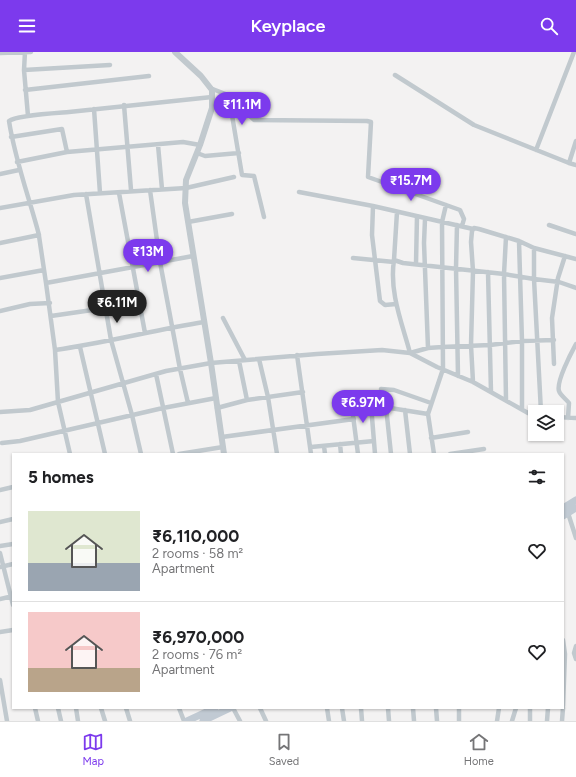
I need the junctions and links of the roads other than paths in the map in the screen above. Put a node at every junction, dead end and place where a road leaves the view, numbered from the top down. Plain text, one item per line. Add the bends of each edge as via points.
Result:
1 (25, 52) edge
2 (31, 52) edge
3 (175, 52) edge
4 (574, 52) edge
5 (0, 54) edge
6 (110, 65) dead end
7 (24, 70) junction
8 (395, 75) dead end
9 (149, 76) dead end
10 (210, 88) junction
11 (25, 90) junction
12 (212, 97) junction
13 (232, 99) junction
14 (124, 105) junction
15 (94, 109) junction
16 (28, 116) junction
17 (11, 137) junction
18 (576, 141) edge
19 (158, 144) junction
20 (200, 145) junction
21 (128, 147) junction
22 (97, 149) junction
23 (536, 150) junction
24 (67, 152) junction
25 (197, 153) junction
26 (239, 153) junction
27 (17, 162) junction
28 (569, 163) junction
29 (576, 165) edge
30 (19, 170) junction
31 (0, 174) edge
32 (234, 177) dead end
33 (186, 188) junction
34 (162, 189) junction
35 (131, 190) junction
36 (150, 190) junction
37 (299, 192) dead end
38 (100, 193) junction
39 (119, 193) junction
40 (86, 194) junction
41 (30, 202) junction
42 (446, 205) junction
43 (373, 206) junction
44 (0, 208) edge
45 (397, 212) junction
46 (232, 214) dead end
47 (417, 216) junction
48 (264, 217) dead end
49 (425, 219) junction
50 (188, 222) junction
51 (442, 222) junction
52 (457, 225) junction
53 (549, 225) dead end
54 (462, 226) junction
55 (473, 229) junction
56 (576, 234) edge
57 (39, 236) dead end
58 (506, 237) junction
59 (519, 241) junction
60 (0, 243) edge
61 (534, 248) junction
62 (194, 256) junction
63 (565, 256) junction
64 (353, 258) dead end
65 (576, 259) edge
66 (376, 260) junction
67 (394, 261) junction
68 (160, 262) junction
69 (416, 264) junction
70 (426, 264) junction
71 (133, 267) junction
72 (441, 267) junction
73 (456, 268) junction
74 (44, 270) junction
75 (473, 271) junction
76 (488, 272) junction
77 (99, 273) junction
78 (504, 274) junction
79 (519, 276) junction
80 (0, 278) edge
81 (534, 279) junction
82 (558, 282) junction
83 (46, 283) junction
84 (576, 288) edge
85 (50, 303) junction
86 (396, 304) junction
87 (106, 308) junction
88 (0, 310) edge
89 (51, 316) junction
90 (223, 318) dead end
91 (204, 322) junction
92 (172, 327) junction
93 (145, 333) junction
94 (111, 340) junction
95 (554, 340) junction
96 (522, 341) junction
97 (538, 341) junction
98 (505, 342) junction
99 (576, 344) edge
100 (490, 345) junction
101 (80, 346) junction
102 (471, 346) junction
103 (442, 347) junction
104 (458, 347) junction
105 (428, 348) junction
106 (55, 350) junction
107 (410, 352) junction
108 (297, 355) junction
109 (259, 359) junction
110 (245, 360) junction
111 (239, 361) junction
112 (211, 363) junction
113 (554, 364) dead end
114 (180, 369) junction
115 (442, 369) junction
116 (156, 374) junction
117 (458, 376) junction
118 (473, 382) junction
119 (122, 383) junction
120 (381, 389) dead end
121 (90, 392) junction
122 (303, 392) junction
123 (491, 392) junction
124 (268, 397) junction
125 (216, 398) junction
126 (247, 400) junction
127 (506, 400) junction
128 (58, 402) junction
129 (188, 403) junction
130 (430, 405) junction
131 (541, 405) edge
132 (386, 407) junction
133 (163, 408) junction
134 (217, 408) junction
135 (352, 408) dead end
136 (522, 408) junction
137 (405, 410) junction
138 (0, 412) edge
139 (528, 412) edge
140 (428, 414) junction
141 (132, 415) junction
142 (564, 418) edge
143 (568, 418) junction
144 (576, 418) edge
145 (354, 420) junction
146 (98, 423) junction
147 (308, 425) junction
148 (274, 429) junction
149 (65, 431) junction
150 (468, 432) dead end
151 (222, 437) junction
152 (431, 438) junction
153 (374, 441) junction
154 (357, 443) junction
155 (2, 444) dead end
156 (340, 444) junction
157 (324, 446) junction
158 (311, 447) junction
159 (484, 448) dead end
160 (224, 451) edge
161 (70, 453) edge
162 (105, 453) edge
163 (140, 453) edge
164 (173, 453) edge
165 (194, 453) edge
166 (277, 453) edge
167 (311, 453) edge
168 (325, 453) edge
169 (341, 453) edge
170 (358, 453) edge
171 (375, 453) edge
172 (391, 453) edge
173 (410, 453) edge
174 (434, 453) edge
175 (456, 453) edge
176 (12, 487) edge
177 (0, 490) edge
178 (576, 500) edge
179 (576, 508) edge
180 (565, 512) edge
181 (12, 519) edge
182 (0, 522) edge
183 (576, 538) edge
184 (12, 544) edge
185 (0, 546) edge
186 (0, 553) edge
187 (12, 564) edge
188 (2, 566) edge
189 (12, 597) edge
190 (0, 599) edge
191 (12, 630) edge
192 (0, 632) edge
193 (576, 646) edge
194 (575, 653) edge
195 (564, 654) edge
196 (576, 658) edge
197 (0, 680) edge
198 (1, 691) edge
199 (35, 709) edge
200 (58, 709) edge
201 (76, 709) edge
202 (101, 709) edge
203 (126, 709) edge
204 (180, 709) edge
205 (214, 709) edge
206 (227, 709) edge
207 (234, 709) edge
208 (260, 709) edge
209 (327, 709) edge
210 (342, 709) edge
211 (361, 709) edge
212 (388, 709) edge
213 (413, 709) edge
214 (436, 709) edge
215 (459, 709) edge
216 (499, 709) edge
217 (516, 709) edge
218 (530, 709) edge
219 (548, 709) edge
220 (563, 709) edge
221 (202, 717) edge
222 (7, 721) edge
223 (38, 721) edge
224 (61, 721) edge
225 (78, 721) edge
226 (105, 721) edge
227 (130, 721) edge
228 (186, 721) edge
229 (240, 721) edge
230 (266, 721) edge
231 (329, 721) edge
232 (344, 721) edge
233 (362, 721) edge
234 (389, 721) edge
235 (414, 721) edge
236 (437, 721) edge
237 (459, 721) edge
238 (497, 721) edge
239 (512, 721) edge
240 (530, 721) edge
241 (547, 721) edge
242 (562, 721) edge

1 - 2 street
1 - 5 street
1 - 7 street
3 - 10 street
4 - 23 street
6 - 7 street
7 - 11 street
8 - 23 street via 474,125
9 - 11 street
10 - 12 street
10 - 13 street
11 - 16 street
12 - 14 street
12 - 20 street via 212,108
13 - 26 street via 230,109
13 - 42 street via 254,120 371,122 368,177
14 - 15 street
14 - 21 street
15 - 16 street
15 - 22 street
16 - 17 street via 9,121
17 - 24 street via 62,129
17 - 27 street
18 - 28 street
19 - 20 street via 183,142
19 - 21 street
19 - 34 street
20 - 25 street
21 - 22 street
21 - 35 street
22 - 24 street
22 - 38 street
23 - 28 street
24 - 27 street
25 - 26 street via 204,156
25 - 33 street via 186,180
26 - 48 street via 242,175 254,176
27 - 30 street
28 - 29 street
30 - 31 street
30 - 41 street
32 - 33 street
33 - 34 street
33 - 50 street
34 - 36 street
35 - 36 street
35 - 39 street
36 - 68 street
37 - 43 street
38 - 39 street
38 - 40 street
39 - 71 street
40 - 41 street
40 - 77 street
41 - 44 street
41 - 60 street via 39,235
42 - 51 street
42 - 54 street via 460,210 464,219
43 - 45 street
43 - 66 street via 372,235
45 - 47 street
45 - 67 street
46 - 50 street
47 - 49 street
47 - 69 street
49 - 51 street
49 - 70 street
50 - 62 street
51 - 52 street
51 - 72 street
52 - 54 street
52 - 73 street
53 - 56 street
54 - 55 street
55 - 58 street
55 - 75 street
57 - 74 street
58 - 59 street
58 - 78 street
59 - 61 street
59 - 79 street
61 - 63 street
61 - 81 street
62 - 68 street
62 - 91 street
63 - 65 street
63 - 82 street
64 - 66 street
66 - 67 street
66 - 86 street via 380,302 385,305
67 - 69 street
67 - 86 street via 392,269
68 - 71 street
68 - 92 street
69 - 70 street
70 - 72 street
70 - 105 street
71 - 77 street
71 - 93 street
72 - 73 street
72 - 103 street
73 - 75 street
73 - 104 street
74 - 80 street
74 - 83 street
75 - 76 street
75 - 102 street
76 - 78 street
76 - 100 street
77 - 83 street
77 - 87 street
78 - 79 street
78 - 98 street
79 - 81 street
79 - 96 street
81 - 82 street
81 - 97 street
82 - 84 street
82 - 95 street via 552,318
83 - 85 street
85 - 88 street
85 - 89 street
86 - 107 street
87 - 89 street
87 - 94 street
89 - 106 street
90 - 110 street
91 - 92 street
91 - 112 street
92 - 93 street
92 - 114 street
93 - 94 street
94 - 101 street
94 - 119 street
95 - 97 street
95 - 113 street
96 - 97 street
96 - 98 street
96 - 136 street
97 - 131 street
98 - 100 street
98 - 127 street
99 - 143 street via 559,381 558,389 569,403
100 - 102 street
100 - 123 street
101 - 106 street
101 - 121 street
102 - 104 street
102 - 118 street
103 - 104 street
103 - 105 street
103 - 115 street
104 - 117 street
105 - 107 street
106 - 128 street
107 - 108 street via 382,350
107 - 115 street
108 - 109 street
108 - 122 street
109 - 110 street
109 - 124 street
110 - 111 street
111 - 112 street
111 - 126 street
112 - 114 street
112 - 125 street
114 - 116 street
114 - 129 street
115 - 117 street
115 - 130 street
116 - 119 street
116 - 133 street
117 - 118 street
118 - 123 street
119 - 121 street
119 - 141 street
120 - 130 street via 394,390
121 - 128 street
121 - 146 street
122 - 124 street
122 - 147 street
123 - 127 street
124 - 126 street
124 - 148 street
125 - 129 street
125 - 134 street
126 - 134 street
127 - 136 street
128 - 138 street via 30,410
128 - 149 street
129 - 133 street
130 - 140 street
132 - 137 street
132 - 153 street via 371,405
132 - 172 street
133 - 141 street
133 - 164 street
134 - 151 street
135 - 145 street
136 - 139 street
137 - 140 street
137 - 173 street
140 - 152 street
141 - 146 street
141 - 163 street
142 - 143 street
143 - 144 street
145 - 147 street
145 - 154 street
146 - 149 street
146 - 162 street
147 - 148 street
147 - 158 street
148 - 151 street
148 - 166 street
149 - 155 street
149 - 161 street
150 - 152 street
151 - 160 street
152 - 174 street
153 - 154 street
153 - 171 street
154 - 156 street
154 - 170 street
156 - 157 street
156 - 169 street
157 - 158 street
157 - 168 street
158 - 167 street
159 - 175 street
160 - 165 street
176 - 177 street
178 - 180 main road
179 - 180 main road
180 - 183 street
181 - 182 street
184 - 185 street
186 - 188 street
187 - 188 street
188 - 189 street
189 - 190 street
191 - 192 street
193 - 194 street
194 - 195 street
194 - 196 street
197 - 198 street
198 - 222 street
199 - 223 street
200 - 224 street
201 - 225 street
202 - 226 street
203 - 227 street
204 - 228 street
205 - 221 main road
206 - 221 main road
207 - 229 street
208 - 230 street
209 - 231 street
210 - 232 street
211 - 233 street
212 - 234 street
213 - 235 street
214 - 236 street
215 - 237 street
216 - 238 street
217 - 239 street
218 - 240 street
219 - 241 street
220 - 242 street
221 - 228 main road

